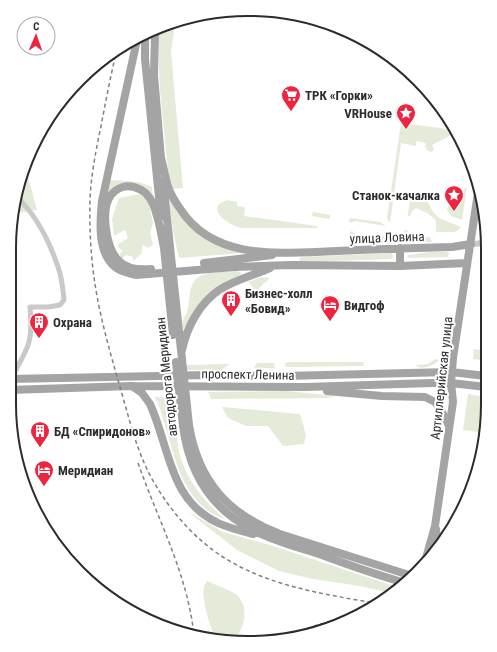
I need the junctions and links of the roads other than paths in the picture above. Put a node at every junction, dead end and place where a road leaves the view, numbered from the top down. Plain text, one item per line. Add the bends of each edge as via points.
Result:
1 (155, 36) edge
2 (145, 40) edge
3 (136, 45) edge
4 (160, 154) junction
5 (20, 201) edge
6 (477, 202) edge
7 (481, 243) edge
8 (471, 244) junction
9 (167, 248) junction
10 (400, 248) junction
11 (291, 253) junction
12 (467, 263) junction
13 (291, 265) junction
14 (277, 266) junction
15 (400, 266) junction
16 (181, 353) junction
17 (16, 368) edge
18 (452, 372) junction
19 (481, 375) edge
20 (16, 379) edge
21 (451, 383) junction
22 (131, 386) junction
23 (481, 386) edge
24 (306, 387) junction
25 (16, 390) edge
26 (186, 426) junction
27 (449, 426) junction
28 (435, 526) junction
29 (437, 540) edge
30 (278, 541) junction
31 (428, 551) edge
32 (405, 575) edge
33 (405, 575) edge

1 - 4 main road, автодорога Меридиан via 154,76
2 - 9 main road, автодорога Меридиан via 147,80
3 - 14 main road via 101,209 102,243 110,261 124,272 136,275 209,268
4 - 9 main road, автодорога Меридиан
4 - 11 main road via 168,188 187,218 201,232 236,249
5 - 17 street via 40,224 59,268 64,300 60,305 30,307 31,328 28,345
6 - 8 main road, Артиллерийская улица
7 - 8 street, улица Ловина
8 - 10 main road, улица Ловина
8 - 12 main road, Артиллерийская улица
9 - 11 main road via 153,204 145,192 129,186 116,190 107,204 107,231 111,250 119,262 125,265 142,269
9 - 16 main road, автодорога Меридиан, bridge
9 - 26 main road, автодорога Меридиан, bridge
10 - 11 main road, улица Ловина
10 - 15 main road
11 - 13 main road
12 - 15 main road
12 - 18 main road, Артиллерийская улица
13 - 14 main road
13 - 15 main road
14 - 16 main road via 242,278 220,290 201,307 188,329
16 - 26 main road, автодорога Меридиан, bridge
18 - 19 main road, проспект Ленина
18 - 20 main road, проспект Ленина
18 - 21 main road, Артиллерийская улица
21 - 23 main road, проспект Ленина
21 - 24 main road, проспект Ленина
21 - 27 main road, Артиллерийская улица via 453,402
22 - 24 main road, проспект Ленина
22 - 25 main road, проспект Ленина
22 - 30 main road via 142,393 150,404 177,483 192,505 219,524
24 - 27 main road via 382,396 425,397 435,402
26 - 30 main road, автодорога Меридиан via 186,447 202,484 210,495 241,523
26 - 32 main road, автодорога Меридиан via 209,481 225,501 248,520 280,534
27 - 28 main road, Артиллерийская улица
28 - 29 main road, Артиллерийская улица
28 - 31 main road, Артиллерийская улица
30 - 33 main road, автодорога Меридиан

